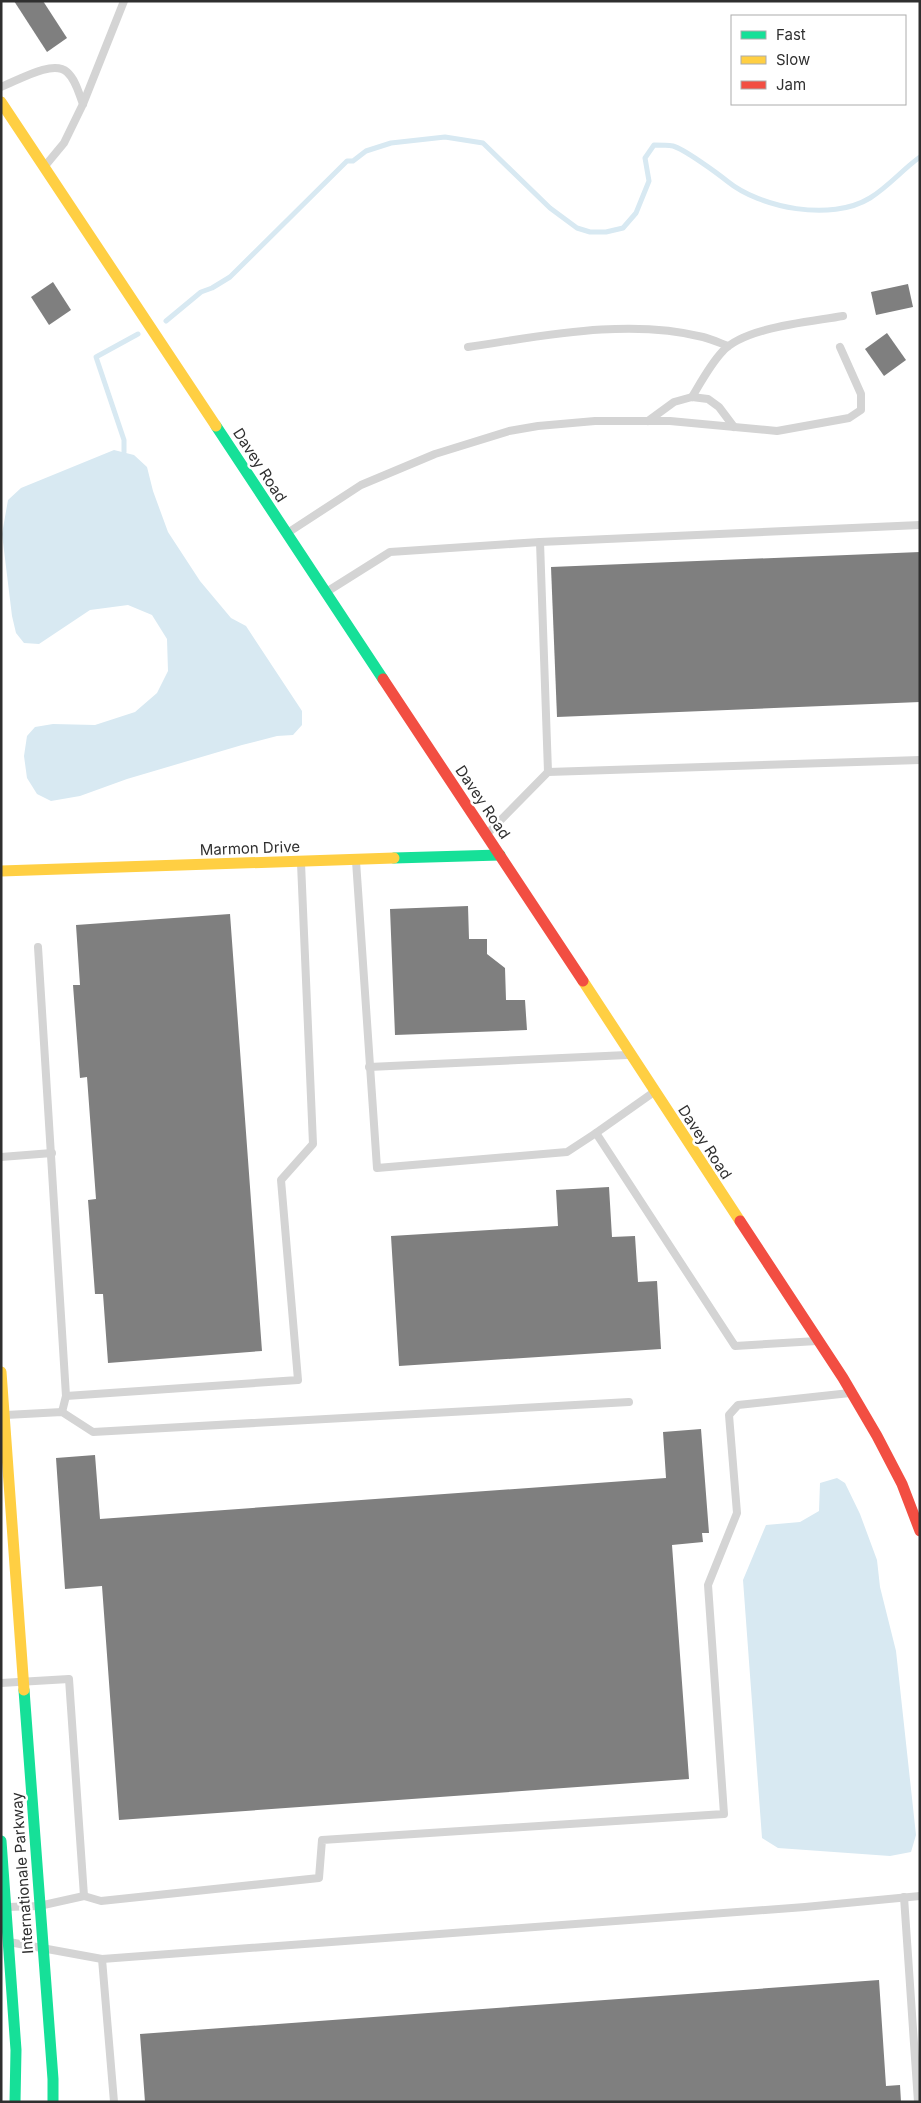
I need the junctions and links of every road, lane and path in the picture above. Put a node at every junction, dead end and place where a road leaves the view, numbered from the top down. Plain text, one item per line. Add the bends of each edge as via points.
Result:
1 (124, 1) edge
2 (1, 87) edge
3 (1, 102) edge
4 (83, 104) junction
5 (45, 166) junction
6 (843, 316) dead end
7 (728, 346) junction
8 (468, 347) dead end
9 (840, 347) dead end
10 (692, 397) junction
11 (648, 421) junction
12 (734, 427) junction
13 (920, 525) edge
14 (287, 533) junction
15 (540, 542) junction
16 (326, 592) junction
17 (920, 760) edge
18 (548, 772) junction
19 (486, 834) junction
20 (500, 855) junction
21 (356, 860) junction
22 (301, 862) junction
23 (1, 871) edge
24 (38, 947) dead end
25 (630, 1055) junction
26 (369, 1067) junction
27 (654, 1092) junction
28 (596, 1133) junction
29 (52, 1153) junction
30 (1, 1157) edge
31 (818, 1341) junction
32 (1, 1372) edge
33 (852, 1393) junction
34 (66, 1396) junction
35 (629, 1402) dead end
36 (62, 1412) junction
37 (2, 1415) edge
38 (920, 1531) edge
39 (23, 1682) junction
40 (1, 1683) edge
41 (1, 1841) edge
42 (84, 1896) junction
43 (920, 1896) edge
44 (904, 1897) junction
45 (39, 1906) junction
46 (6, 1908) junction
47 (5, 1941) edge
48 (42, 1948) junction
49 (102, 1959) junction
50 (14, 2102) edge
51 (53, 2102) edge
52 (114, 2102) edge
53 (918, 2102) edge

1 - 4 lane
2 - 4 lane via 57,67 67,72
3 - 5 street, Davey Road
4 - 5 lane via 64,143
5 - 14 street, Davey Road
6 - 7 lane via 757,332
7 - 8 lane via 703,337 654,330 580,330
7 - 10 lane
9 - 12 lane via 861,394 861,410 850,418 777,431
10 - 11 lane via 674,402
10 - 12 lane via 708,399 719,407
11 - 12 lane
11 - 14 lane via 538,426 434,454 361,485
13 - 15 lane
14 - 16 street, Davey Road
15 - 16 lane via 390,552
15 - 18 lane
16 - 19 street, Davey Road
17 - 18 lane
18 - 19 lane
19 - 20 street, Davey Road
20 - 21 street, Marmon Drive
20 - 25 street, Davey Road
21 - 22 street, Marmon Drive
21 - 26 lane
22 - 23 street, Marmon Drive
22 - 34 lane via 313,1144 281,1180 298,1380
24 - 29 lane
25 - 26 lane
25 - 27 street, Davey Road
26 - 28 lane via 377,1168 567,1152
27 - 28 lane
27 - 31 street, Davey Road
28 - 31 lane via 735,1346
29 - 30 lane
29 - 34 lane
31 - 33 street, Davey Road
32 - 37 street, Internationale Parkway
33 - 38 street, Davey Road via 902,1484
33 - 42 lane via 738,1405 729,1415 737,1513 708,1585 724,1814 322,1840 320,1878 101,1902
34 - 36 lane
35 - 36 lane via 93,1432
36 - 37 lane
37 - 39 street, Internationale Parkway
39 - 40 lane
39 - 42 lane via 69,1679
39 - 45 street, Internationale Parkway
41 - 46 street, Internationale Parkway
42 - 45 lane
43 - 44 lane
44 - 49 lane
44 - 53 lane
45 - 46 lane
45 - 48 street, Internationale Parkway
46 - 47 street, Internationale Parkway
47 - 48 lane
47 - 50 street, Internationale Parkway via 16,2050
48 - 49 lane
48 - 51 street, Internationale Parkway via 54,2078
49 - 52 lane

